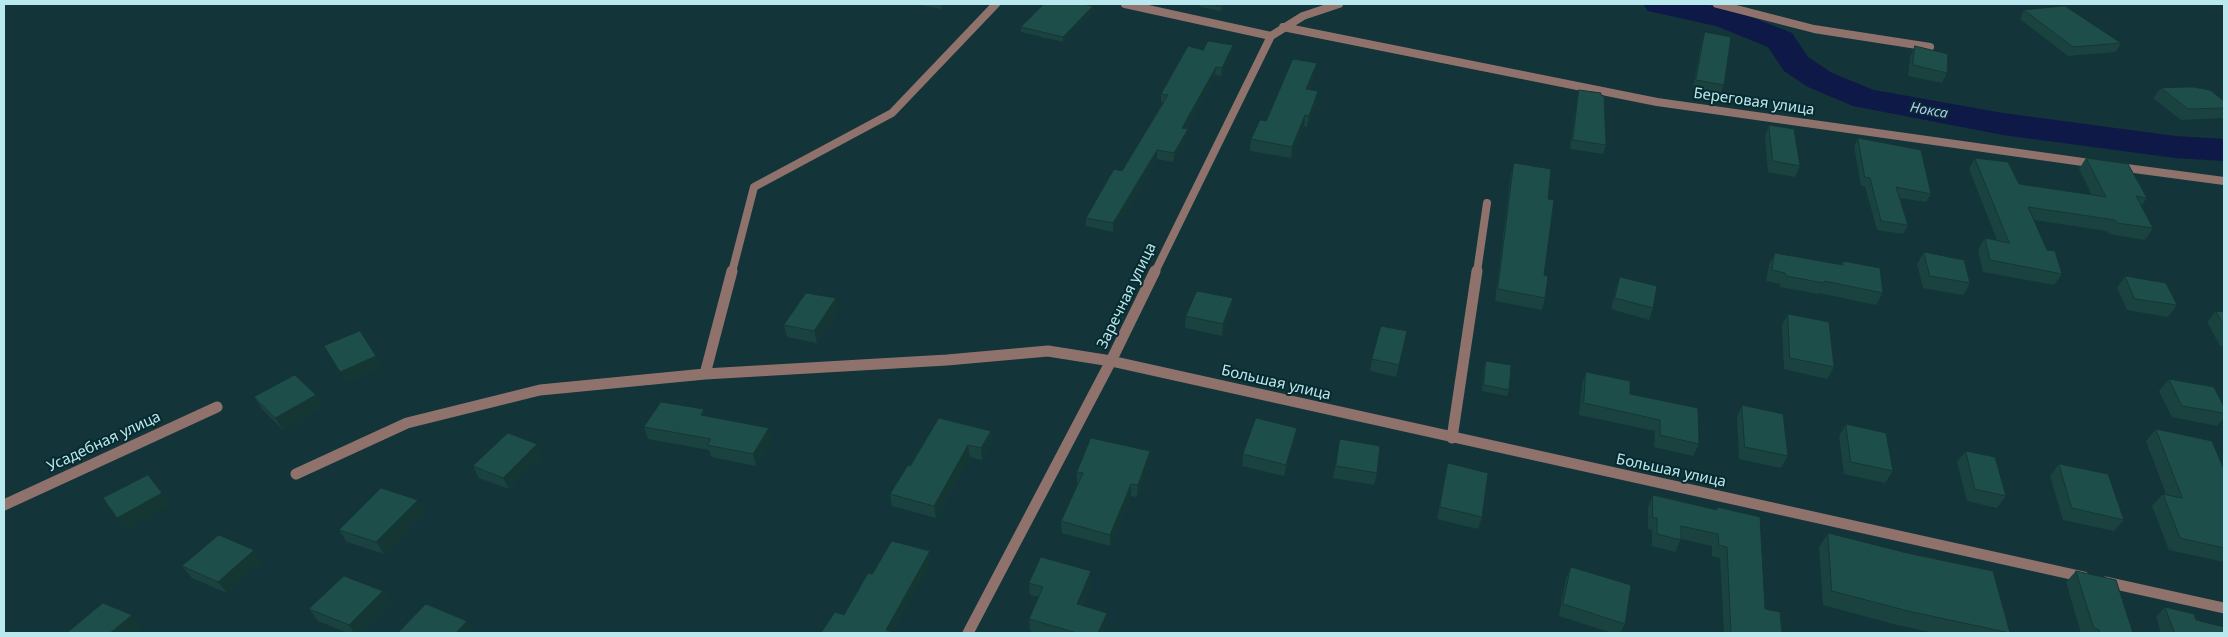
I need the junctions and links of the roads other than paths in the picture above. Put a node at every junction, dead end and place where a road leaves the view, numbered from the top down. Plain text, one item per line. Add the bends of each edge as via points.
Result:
1 (996, 4) edge
2 (1125, 4) edge
3 (1339, 4) edge
4 (1717, 4) edge
5 (1283, 26) junction
6 (1272, 36) junction
7 (1930, 47) dead end
8 (2224, 181) edge
9 (1487, 203) dead end
10 (1112, 361) junction
11 (706, 374) junction
12 (217, 407) dead end
13 (1452, 438) junction
14 (296, 474) dead end
15 (4, 505) edge
16 (2224, 608) edge
17 (968, 633) edge

1 - 11 street via 892,113 754,187
2 - 6 street
3 - 5 street, Заречная улица via 1314,10
4 - 7 street via 1814,29
5 - 6 street, Заречная улица
5 - 8 street, Береговая улица via 1657,102
6 - 10 street, Заречная улица
9 - 13 street
10 - 11 street, Большая улица via 1048,351
10 - 13 street, Большая улица
10 - 17 street, Заречная улица
11 - 14 street, Большая улица via 540,390 407,423
12 - 15 street, Усадебная улица
13 - 16 street, Большая улица

